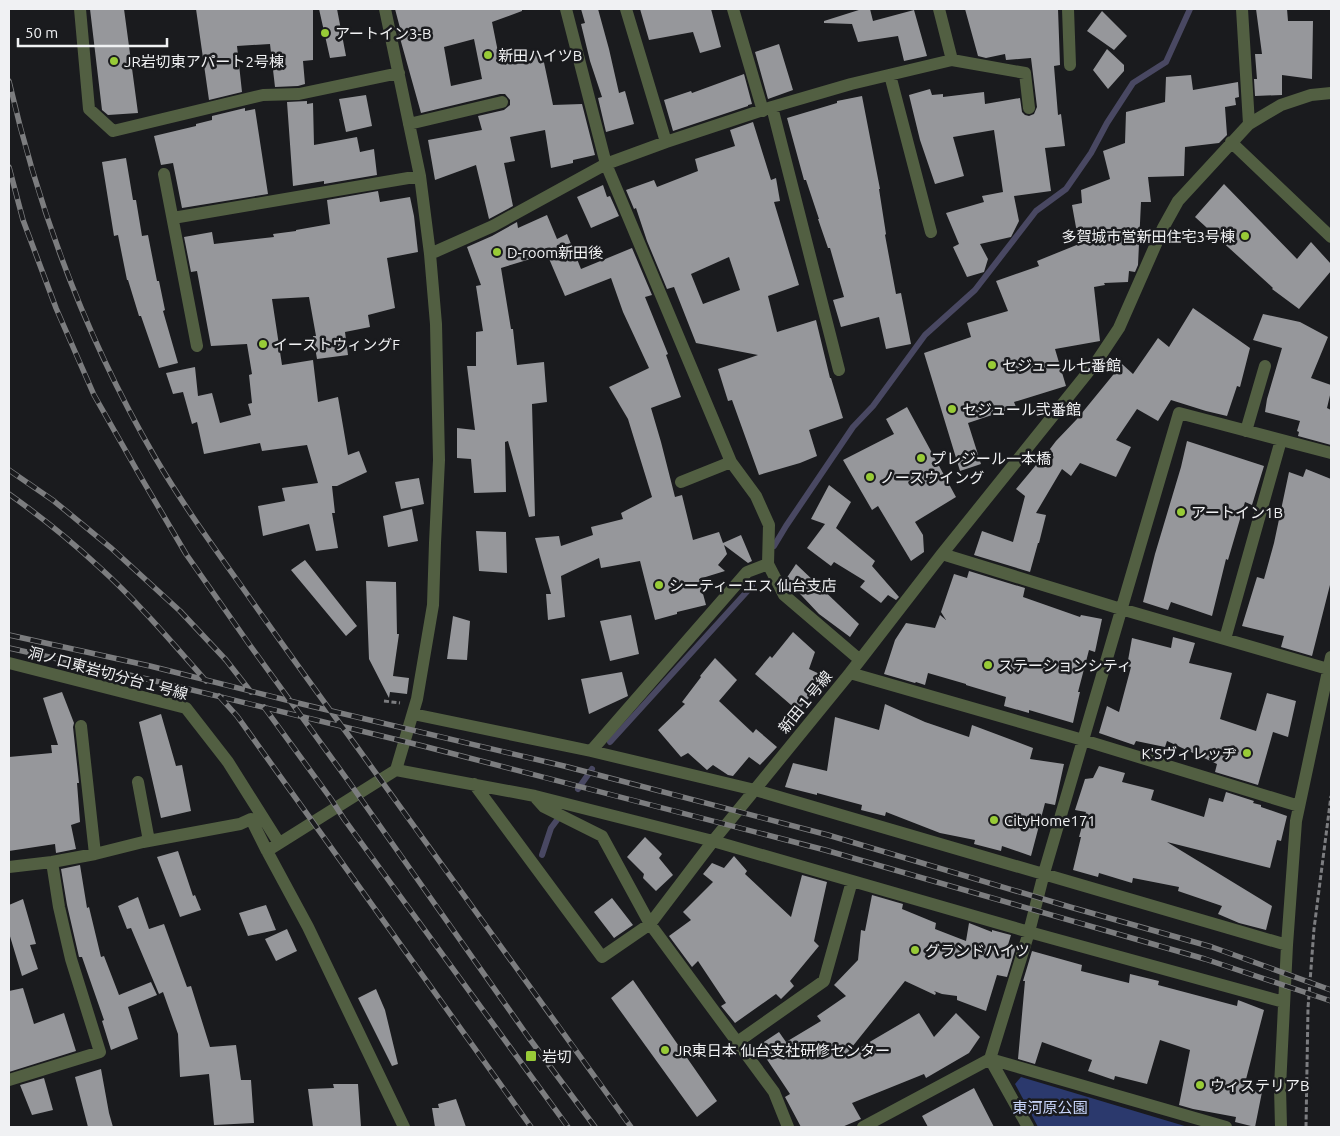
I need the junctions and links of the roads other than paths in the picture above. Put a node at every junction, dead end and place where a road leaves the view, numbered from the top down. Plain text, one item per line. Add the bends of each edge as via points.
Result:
1 (80, 9) edge
2 (385, 9) edge
3 (566, 9) edge
4 (626, 9) edge
5 (733, 9) edge
6 (939, 9) edge
7 (1068, 9) edge
8 (1242, 9) edge
9 (952, 60) junction
10 (1070, 64) dead end
11 (399, 73) junction
12 (890, 75) junction
13 (1331, 93) edge
14 (502, 102) dead end
15 (1029, 108) dead end
16 (767, 109) junction
17 (409, 124) junction
18 (1249, 124) junction
19 (666, 142) junction
20 (1231, 142) junction
21 (606, 164) junction
22 (164, 174) dead end
23 (420, 176) junction
24 (173, 218) junction
25 (931, 232) dead end
26 (1331, 237) edge
27 (430, 254) junction
28 (197, 346) dead end
29 (1265, 366) dead end
30 (839, 370) dead end
31 (1246, 431) junction
32 (1281, 440) junction
33 (1331, 453) edge
34 (731, 462) junction
35 (681, 482) dead end
36 (942, 554) junction
37 (768, 564) junction
38 (1121, 609) junction
39 (1225, 639) junction
40 (860, 660) junction
41 (9, 663) edge
42 (1330, 663) edge
43 (850, 673) junction
44 (413, 714) junction
45 (81, 726) dead end
46 (1083, 740) junction
47 (591, 751) junction
48 (396, 770) junction
49 (138, 782) dead end
50 (474, 784) junction
51 (755, 790) junction
52 (534, 796) junction
53 (1299, 806) junction
54 (149, 841) junction
55 (713, 841) junction
56 (279, 844) junction
57 (267, 851) junction
58 (95, 854) junction
59 (52, 862) junction
60 (9, 867) edge
61 (1044, 873) junction
62 (852, 881) junction
63 (650, 924) junction
64 (1029, 932) junction
65 (1287, 944) junction
66 (1284, 1002) junction
67 (736, 1043) junction
68 (990, 1060) junction
69 (9, 1080) edge
70 (1211, 1125) edge
71 (404, 1127) edge
72 (788, 1127) edge
73 (863, 1127) edge
74 (1028, 1127) edge
75 (1226, 1127) edge
76 (1281, 1127) edge

1 - 11 street via 89,109 113,131 263,95 299,94
2 - 11 street
3 - 21 street
4 - 19 street
5 - 16 street
6 - 9 street
7 - 10 street
8 - 18 street
9 - 12 street
9 - 15 street via 1025,73
11 - 17 street
12 - 16 street
12 - 25 street
13 - 18 street, 新田１号線 via 1311,95 1281,105
14 - 17 street
16 - 19 street
16 - 30 street
17 - 23 street
18 - 20 street, 新田１号線
19 - 21 street
20 - 26 street
20 - 36 street, 新田１号線 via 1178,201 1162,228 1119,328 1097,361
21 - 27 street via 493,226
21 - 34 street
22 - 24 street
23 - 24 street
23 - 27 street
24 - 28 street
27 - 44 street via 436,324 440,460 433,605
29 - 31 street
31 - 32 street
31 - 38 street via 1179,413
32 - 33 street
32 - 39 street
34 - 35 street
34 - 37 street via 756,496 769,524
36 - 38 street
36 - 40 street, 新田１号線
37 - 40 street via 784,595
37 - 47 street via 747,572
38 - 39 street
38 - 46 street
39 - 42 street
40 - 43 street, 新田１号線
41 - 56 street, 洞ノ口東岩切分台１号線 via 186,708 228,762
42 - 53 street
43 - 46 street
43 - 51 street, 新田１号線
44 - 47 street
44 - 48 street
45 - 58 street
46 - 53 street
46 - 61 street
47 - 51 street
48 - 50 street
48 - 56 street
49 - 54 street
50 - 52 street
50 - 63 street, 新田１号線 via 602,957
51 - 55 street, 新田１号線
51 - 61 street
52 - 55 street
52 - 63 street via 544,807 602,836
53 - 65 street
54 - 57 street via 251,820
54 - 58 street
55 - 62 street
55 - 63 street, 新田１号線
56 - 57 street
57 - 71 street via 308,927
58 - 59 street
59 - 60 street
59 - 69 street via 71,959 100,1052
61 - 64 street
61 - 65 street
62 - 64 street
62 - 67 street via 824,981
63 - 67 street
64 - 66 street
64 - 68 street
65 - 66 street
66 - 76 street
67 - 72 street via 774,1092
68 - 70 street
68 - 73 street
68 - 74 street
70 - 75 street

